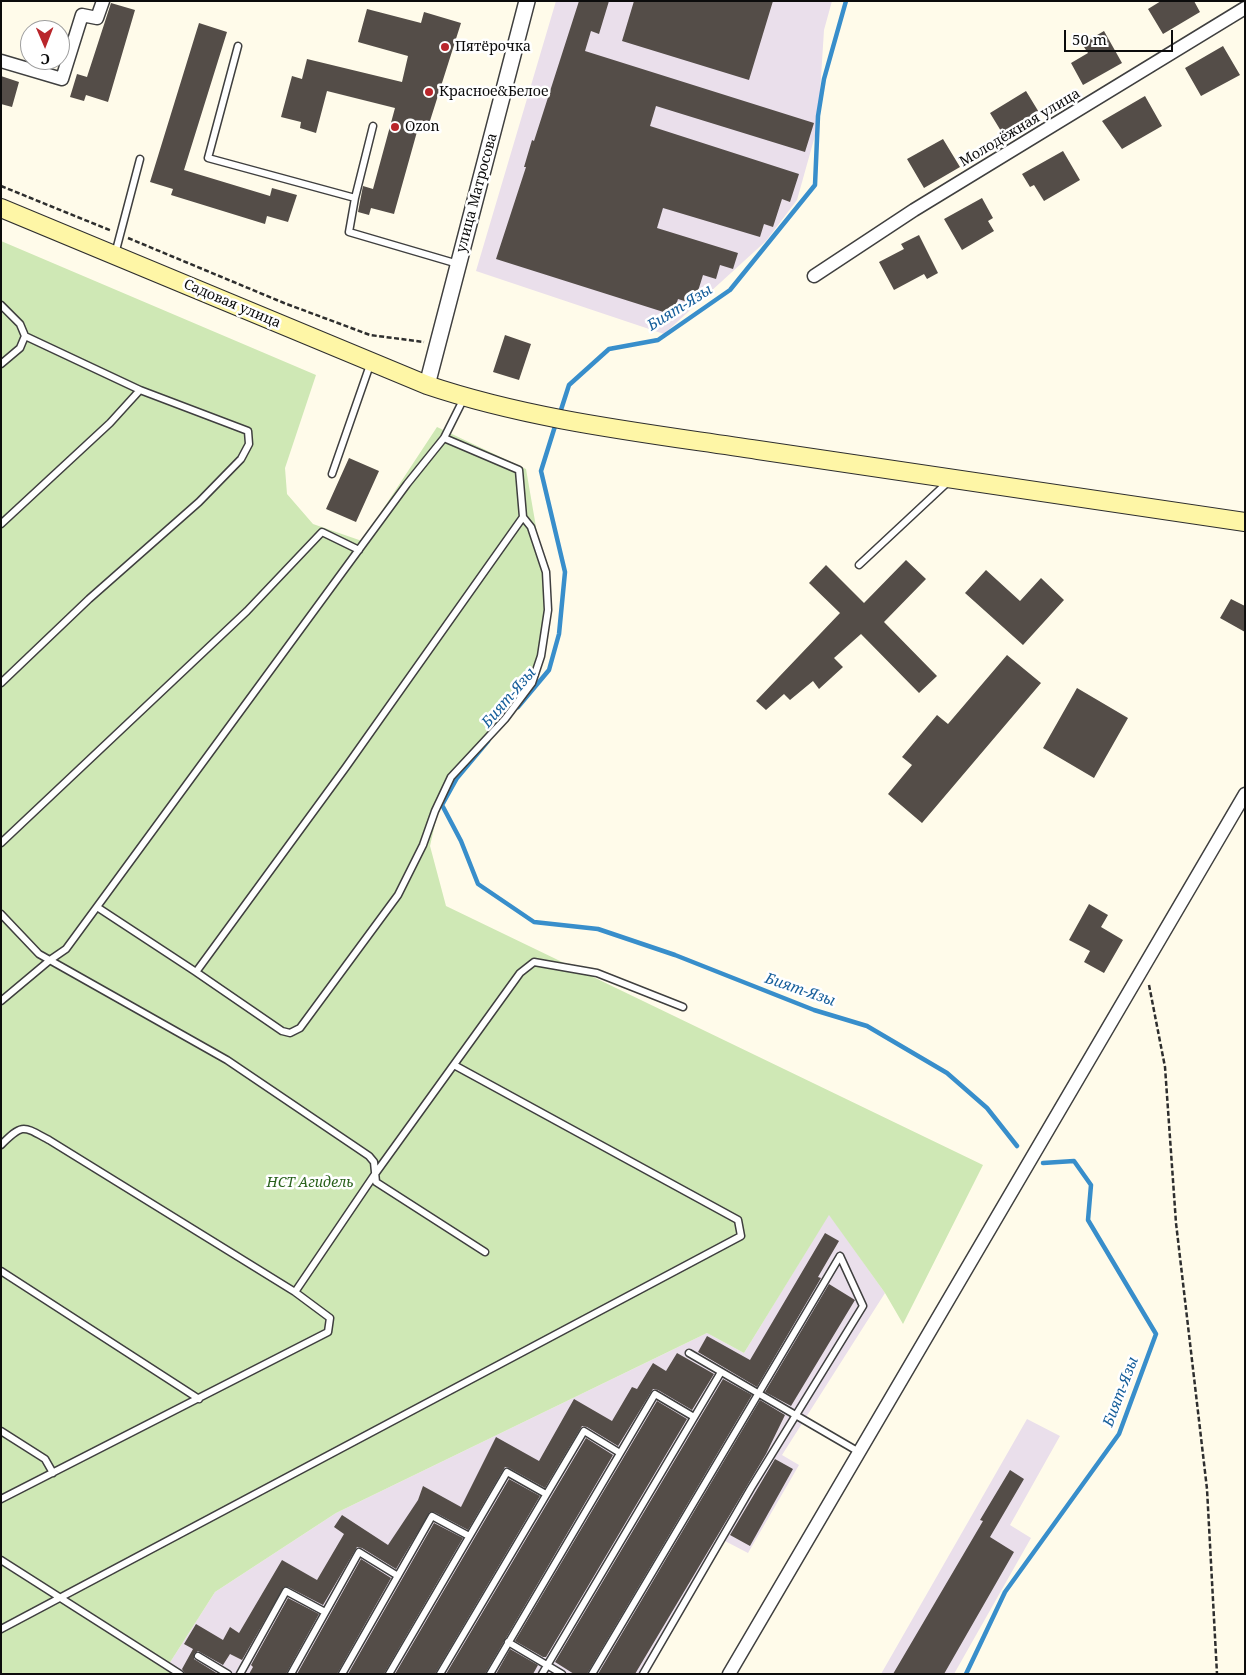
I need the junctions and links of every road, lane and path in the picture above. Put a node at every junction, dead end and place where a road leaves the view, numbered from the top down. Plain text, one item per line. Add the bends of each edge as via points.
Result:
1 (103, 1) edge
2 (526, 1) edge
3 (1245, 8) edge
4 (238, 46) dead end
5 (1, 62) edge
6 (373, 126) dead end
7 (140, 159) dead end
8 (1, 186) edge
9 (355, 198) junction
10 (1, 208) edge
11 (120, 235) junction
12 (115, 255) junction
13 (458, 264) junction
14 (814, 276) dead end
15 (1, 304) edge
16 (25, 336) junction
17 (437, 344) junction
18 (371, 362) junction
19 (1, 364) edge
20 (427, 386) junction
21 (140, 390) junction
22 (464, 398) junction
23 (444, 438) junction
24 (332, 474) dead end
25 (950, 479) junction
26 (523, 517) junction
27 (1245, 522) edge
28 (1, 524) edge
29 (359, 550) junction
30 (859, 564) dead end
31 (1, 683) edge
32 (1245, 794) edge
33 (1, 843) edge
34 (97, 907) junction
35 (1, 914) edge
36 (50, 960) junction
37 (1145, 964) junction
38 (196, 972) junction
39 (1, 1001) edge
40 (683, 1007) dead end
41 (454, 1065) junction
42 (1, 1145) edge
43 (375, 1174) junction
44 (485, 1252) dead end
45 (1, 1271) edge
46 (295, 1292) junction
47 (689, 1353) dead end
48 (721, 1372) junction
49 (757, 1392) junction
50 (199, 1399) junction
51 (795, 1415) junction
52 (694, 1417) junction
53 (1, 1431) edge
54 (859, 1452) junction
55 (620, 1453) junction
56 (52, 1473) junction
57 (546, 1494) junction
58 (1, 1499) edge
59 (469, 1536) junction
60 (1, 1560) edge
61 (398, 1576) junction
62 (64, 1598) junction
63 (325, 1612) junction
64 (1, 1629) edge
65 (508, 1642) junction
66 (198, 1656) dead end
67 (547, 1665) junction
68 (180, 1674) edge
69 (228, 1674) edge
70 (240, 1674) edge
71 (291, 1674) edge
72 (342, 1674) edge
73 (389, 1674) edge
74 (440, 1674) edge
75 (490, 1674) edge
76 (542, 1674) edge
77 (562, 1674) edge
78 (592, 1674) edge
79 (643, 1674) edge
80 (729, 1674) edge
81 (1217, 1674) edge

1 - 5 street via 97,18 82,15 62,79
2 - 13 street, улица Матросова
3 - 14 street, Молодёжная улица via 914,210
4 - 9 lane via 208,158
6 - 9 lane
7 - 11 lane
8 - 11 path
9 - 13 lane via 349,232
10 - 12 main road, Садовая улица
11 - 12 lane
11 - 17 path via 370,335
12 - 18 main road, Садовая улица
13 - 17 street, улица Матросова
15 - 16 lane via 20,324
16 - 19 lane via 20,348
16 - 21 lane
17 - 20 street, улица Матросова
18 - 20 main road, Садовая улица
18 - 24 lane
20 - 22 main road, Садовая улица
21 - 28 lane via 110,423
21 - 31 lane via 248,431 249,444 241,459 198,502
22 - 23 lane
22 - 25 main road, Садовая улица via 538,415
23 - 26 lane via 519,470
23 - 29 lane
25 - 27 main road, Садовая улица
25 - 30 lane
26 - 38 lane
26 - 38 lane via 531,527 546,572 548,610 541,656 532,682 505,719 451,778 398,895 300,1028 290,1033 282,1031
29 - 33 lane via 322,532 246,611
29 - 34 lane
32 - 37 street
34 - 36 lane via 66,949
34 - 38 lane
35 - 36 lane
36 - 39 lane
36 - 43 lane via 227,1060 368,1156 374,1162
37 - 54 street
37 - 81 path via 1165,1067 1176,1223 1207,1489
40 - 41 lane via 597,973 534,962 520,973
41 - 43 lane
41 - 62 lane via 738,1220 741,1236
42 - 46 lane via 17,1129 25,1127
43 - 44 lane via 376,1182
43 - 46 lane
45 - 50 lane
46 - 50 lane via 330,1318 328,1332
47 - 48 lane
48 - 49 lane
48 - 52 lane
49 - 51 lane
49 - 51 lane via 840,1256 863,1306
49 - 78 lane
50 - 56 lane
51 - 54 lane
51 - 79 lane
52 - 55 lane via 654,1394
52 - 67 lane
53 - 56 lane via 45,1459
54 - 80 street
55 - 57 lane via 584,1431
55 - 65 lane
56 - 58 lane
57 - 59 lane via 507,1472
57 - 74 lane
59 - 61 lane via 432,1516
59 - 73 lane
60 - 62 lane
61 - 63 lane via 359,1552
61 - 72 lane
62 - 64 lane
62 - 68 lane
63 - 70 lane via 286,1591
63 - 71 lane
65 - 67 lane
65 - 75 lane
66 - 69 lane
67 - 76 lane
67 - 77 lane

